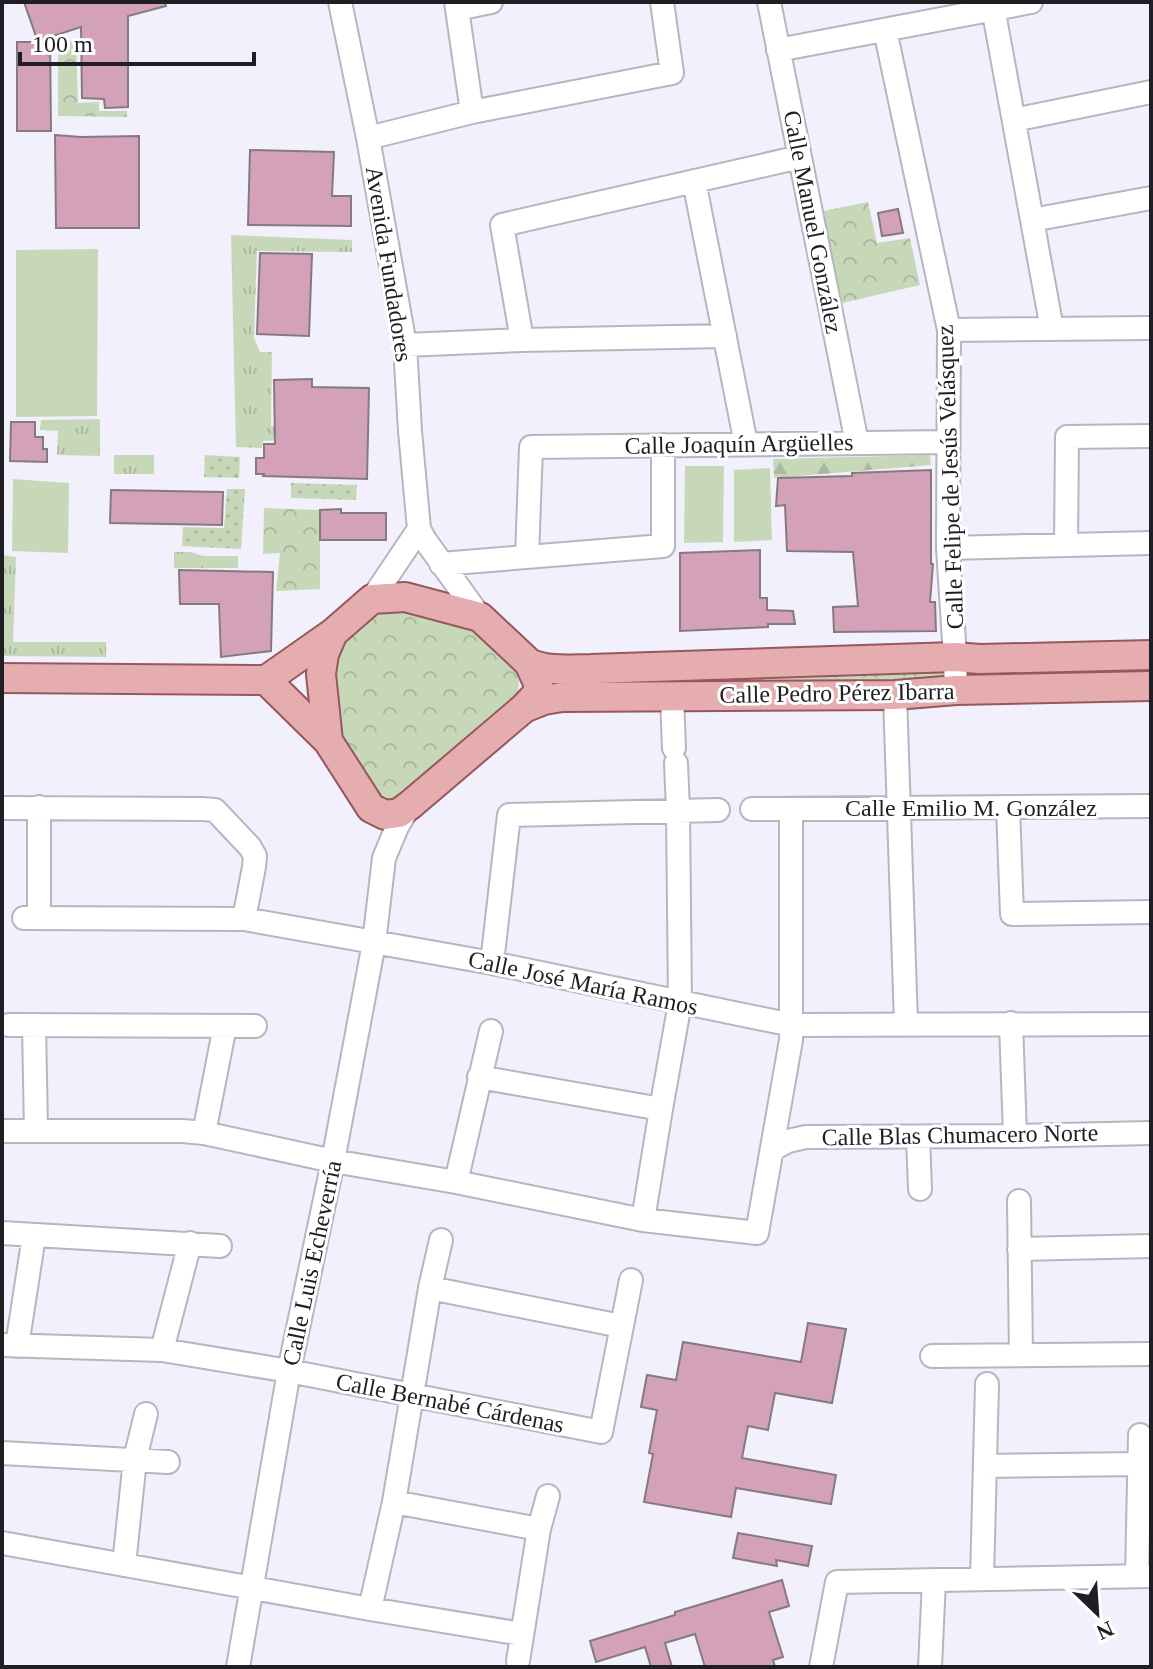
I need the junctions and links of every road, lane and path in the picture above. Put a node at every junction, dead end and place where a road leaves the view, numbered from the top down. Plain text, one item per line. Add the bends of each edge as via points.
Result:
1 (340, 2) edge
2 (491, 2) edge
3 (662, 2) edge
4 (769, 2) edge
5 (1031, 2) edge
6 (457, 5) edge
7 (993, 6) edge
8 (885, 30) junction
9 (778, 50) junction
10 (1151, 92) edge
11 (472, 112) junction
12 (1014, 120) junction
13 (368, 138) junction
14 (800, 157) junction
15 (694, 181) junction
16 (1151, 198) edge
17 (1032, 220) junction
18 (1151, 328) edge
19 (1052, 329) junction
20 (949, 330) junction
21 (725, 336) junction
22 (522, 340) junction
23 (405, 345) junction
24 (1151, 436) edge
25 (947, 442) junction
26 (857, 443) junction
27 (746, 444) junction
28 (663, 445) junction
29 (419, 529) junction
30 (1151, 543) edge
31 (1066, 545) junction
32 (948, 548) junction
33 (527, 557) junction
34 (441, 564) junction
35 (372, 599) junction
36 (480, 617) junction
37 (333, 633) junction
38 (1151, 655) edge
39 (955, 657) junction
40 (529, 663) junction
41 (2, 678) edge
42 (266, 680) junction
43 (591, 683) junction
44 (1151, 686) edge
45 (956, 690) junction
46 (895, 695) junction
47 (672, 696) junction
48 (524, 708) junction
49 (328, 741) junction
50 (410, 805) junction
51 (1151, 806) edge
52 (39, 807) junction
53 (1008, 807) junction
54 (2, 808) edge
55 (371, 808) junction
56 (899, 808) junction
57 (752, 809) dead end
58 (791, 809) junction
59 (678, 810) junction
60 (718, 810) dead end
61 (384, 858) junction
62 (1151, 912) edge
63 (244, 919) junction
64 (374, 943) junction
65 (492, 963) junction
66 (680, 1003) junction
67 (906, 1023) junction
68 (1011, 1023) junction
69 (1151, 1024) edge
70 (9, 1025) dead end
71 (34, 1025) junction
72 (792, 1025) junction
73 (225, 1026) junction
74 (255, 1026) dead end
75 (491, 1031) dead end
76 (479, 1077) junction
77 (661, 1109) junction
78 (2, 1131) edge
79 (36, 1131) junction
80 (204, 1133) junction
81 (1151, 1133) edge
82 (1015, 1136) junction
83 (918, 1137) junction
84 (773, 1149) junction
85 (333, 1161) junction
86 (456, 1182) junction
87 (920, 1189) dead end
88 (1019, 1201) dead end
89 (643, 1220) junction
90 (2, 1233) edge
91 (34, 1236) junction
92 (441, 1240) dead end
93 (190, 1243) junction
94 (220, 1246) dead end
95 (1151, 1246) edge
96 (1019, 1249) junction
97 (631, 1280) dead end
98 (430, 1288) junction
99 (621, 1326) junction
100 (9, 1345) edge
101 (162, 1350) junction
102 (1151, 1354) edge
103 (1021, 1355) junction
104 (932, 1356) dead end
105 (289, 1371) junction
106 (987, 1384) dead end
107 (412, 1396) junction
108 (146, 1414) dead end
109 (1140, 1435) dead end
110 (2, 1453) edge
111 (135, 1459) junction
112 (168, 1462) dead end
113 (1139, 1464) junction
114 (985, 1466) junction
115 (548, 1496) dead end
116 (394, 1502) junction
117 (539, 1529) junction
118 (2, 1543) edge
119 (124, 1565) junction
120 (1144, 1576) edge
121 (982, 1579) junction
122 (934, 1580) junction
123 (251, 1587) junction
124 (370, 1609) junction
125 (522, 1634) junction
126 (518, 1661) dead end
127 (238, 1667) edge
128 (821, 1667) edge
129 (930, 1667) edge

1 - 13 street, Avenida Fundadores
2 - 6 street
3 - 11 street via 672,73
4 - 9 street, Calle Manuel González
5 - 7 street
6 - 11 street
7 - 8 street
7 - 12 street
8 - 9 street
8 - 20 street, Calle Felipe de Jesús Velásquez
9 - 14 street, Calle Manuel González
10 - 12 street
11 - 13 street
12 - 17 street
13 - 23 street, Avenida Fundadores
14 - 15 street
14 - 26 street, Calle Manuel González
15 - 21 street
15 - 22 street via 502,225
16 - 17 street
17 - 19 street
18 - 19 street
19 - 20 street
20 - 25 street, Calle Felipe de Jesús Velásquez
21 - 22 street
21 - 27 street
22 - 23 street
23 - 29 street, Avenida Fundadores
24 - 31 street via 1067,437
25 - 26 street, Calle Joaquín Argüelles
25 - 32 street, Calle Felipe de Jesús Velásquez
26 - 27 street, Calle Joaquín Argüelles
27 - 28 street, Calle Joaquín Argüelles
28 - 33 street via 663,546
28 - 33 street, Calle Joaquín Argüelles via 531,447
29 - 34 street
29 - 35 street
30 - 31 street
31 - 32 street
32 - 39 street, Calle Felipe de Jesús Velásquez
33 - 34 street
34 - 36 street
35 - 36 main road via 405,597
35 - 37 main road
36 - 40 main road
37 - 42 main road
37 - 49 main road via 321,674
38 - 39 main road, Calle Pedro Pérez Ibarra
39 - 43 main road, Calle Pedro Pérez Ibarra
39 - 45 street, Calle Felipe de Jesús Velásquez
40 - 43 main road, Calle Pedro Pérez Ibarra
40 - 48 main road via 539,686
41 - 42 main road
42 - 49 main road
43 - 47 main road, Calle Pedro Pérez Ibarra
43 - 48 main road, Calle Pedro Pérez Ibarra
44 - 45 main road, Calle Pedro Pérez Ibarra
45 - 46 main road, Calle Pedro Pérez Ibarra
46 - 47 main road, Calle Pedro Pérez Ibarra
46 - 56 street
47 - 59 street
48 - 50 main road
49 - 55 main road
50 - 55 main road via 385,815
50 - 61 street, Calle Luis Echeverría
51 - 53 street, Calle Emilio M. González
52 - 54 street
52 - 63 street via 215,810 255,856
52 - 63 street, Calle José María Ramos via 32,917
53 - 56 street, Calle Emilio M. González
53 - 62 street via 1012,914
55 - 61 street, Calle Luis Echeverría
56 - 58 street, Calle Emilio M. González
56 - 67 street
57 - 58 street, Calle Emilio M. González
58 - 72 street
59 - 60 street
59 - 65 street via 509,815
59 - 66 street
61 - 64 street, Calle Luis Echeverría
63 - 64 street, Calle José María Ramos
64 - 65 street, Calle José María Ramos
64 - 85 street, Calle Luis Echeverría
65 - 66 street, Calle José María Ramos
66 - 72 street, Calle José María Ramos
66 - 77 street
67 - 68 street, Calle José María Ramos
67 - 72 street, Calle José María Ramos
68 - 69 street, Calle José María Ramos
68 - 82 street
70 - 71 street
71 - 73 street
71 - 79 street
72 - 84 street
73 - 74 street
73 - 80 street
75 - 76 street
76 - 77 street
76 - 86 street
77 - 89 street
78 - 79 street
79 - 80 street
80 - 85 street
81 - 82 street, Calle Blas Chumacero Norte
82 - 83 street, Calle Blas Chumacero Norte
83 - 84 street, Calle Blas Chumacero Norte via 806,1137
83 - 87 street
84 - 89 street via 757,1233
85 - 86 street
85 - 105 street, Calle Luis Echeverría
86 - 89 street
88 - 96 street
90 - 91 street
91 - 93 street
91 - 100 street
92 - 98 street
93 - 94 street
93 - 101 street
95 - 96 street
96 - 103 street
97 - 99 street
98 - 99 street
98 - 107 street
99 - 107 street, Calle Bernabé Cárdenas via 601,1432
100 - 101 street, Calle Bernabé Cárdenas
101 - 105 street, Calle Bernabé Cárdenas
102 - 103 street
103 - 104 street
105 - 107 street, Calle Bernabé Cárdenas
105 - 123 street, Calle Luis Echeverría
106 - 114 street
107 - 116 street
108 - 111 street
109 - 113 street
110 - 111 street
111 - 112 street
111 - 119 street
113 - 114 street
113 - 120 street
114 - 121 street
115 - 117 street
116 - 117 street
116 - 124 street
117 - 125 street
118 - 119 street
119 - 123 street
120 - 121 street
121 - 122 street
122 - 128 street via 837,1582
122 - 129 street
123 - 124 street
123 - 127 street, Calle Luis Echeverría
124 - 125 street
125 - 126 street

